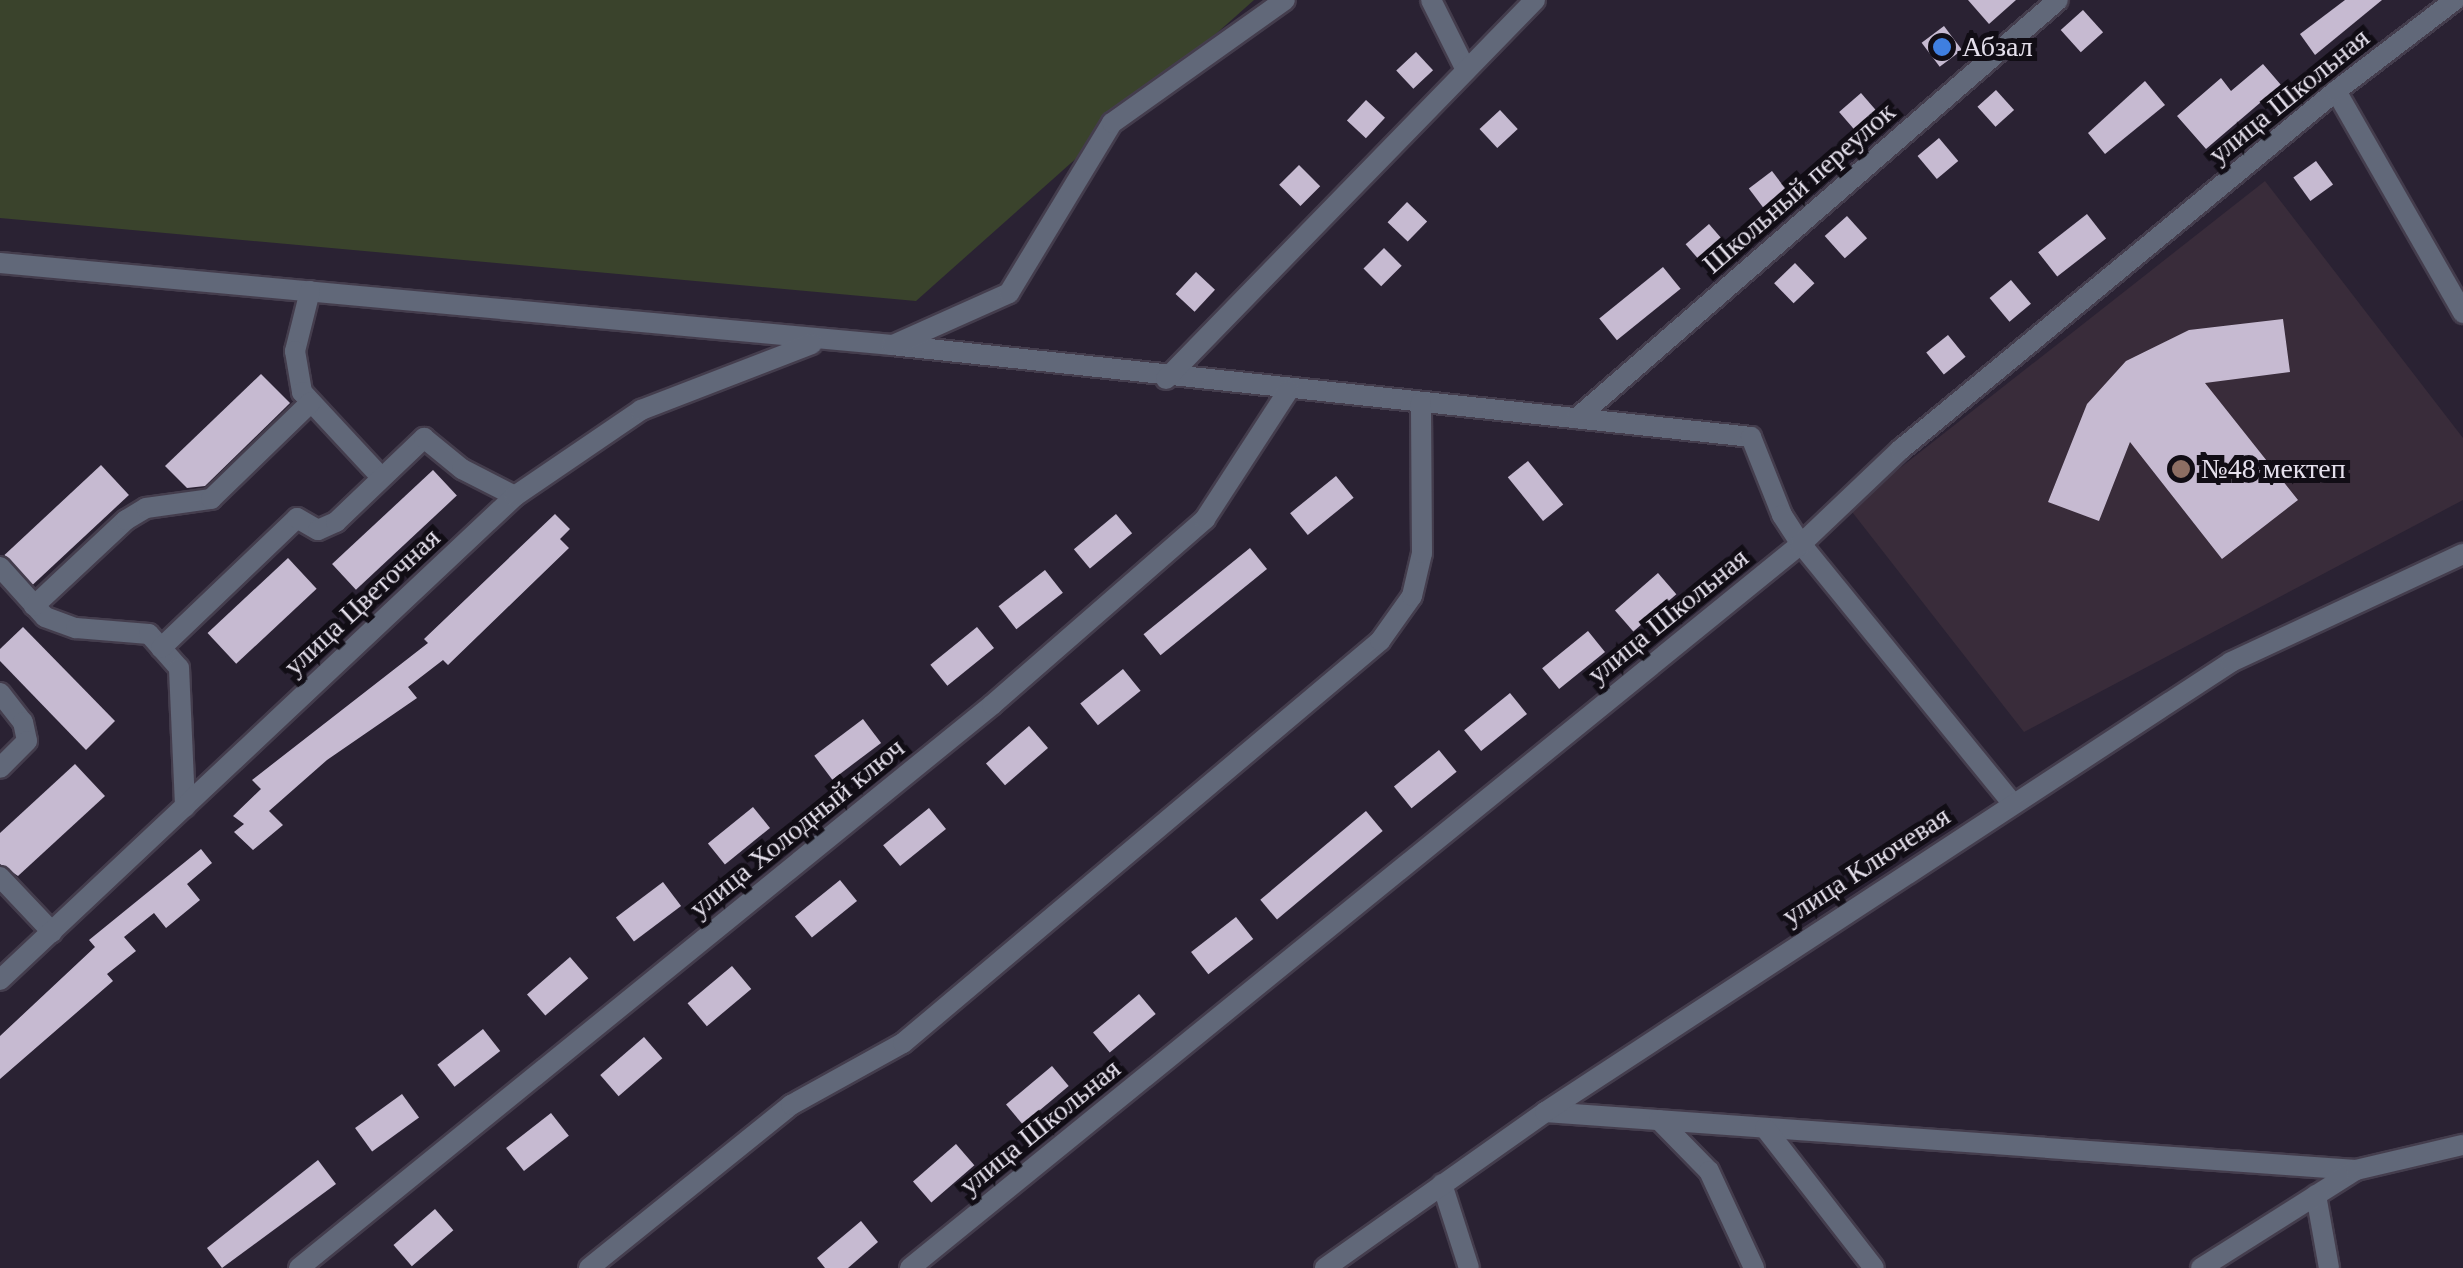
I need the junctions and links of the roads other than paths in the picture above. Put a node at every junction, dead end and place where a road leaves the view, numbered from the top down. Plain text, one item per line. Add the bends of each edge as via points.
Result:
1 (1285, 0) edge
2 (1432, 0) edge
3 (1535, 0) edge
4 (2058, 0) edge
5 (2455, 0) edge
6 (1466, 70) junction
7 (2336, 91) junction
8 (0, 263) edge
9 (310, 292) junction
10 (2463, 313) edge
11 (816, 342) junction
12 (892, 346) junction
13 (1166, 379) junction
14 (1288, 391) junction
15 (311, 402) junction
16 (1420, 402) junction
17 (1577, 418) junction
18 (382, 478) junction
19 (515, 496) junction
20 (1801, 544) junction
21 (2463, 554) edge
22 (0, 567) edge
23 (34, 606) junction
24 (162, 648) junction
25 (0, 693) edge
26 (0, 768) edge
27 (2012, 803) junction
28 (185, 807) junction
29 (0, 877) edge
30 (52, 932) junction
31 (0, 980) edge
32 (1544, 1112) junction
33 (1659, 1120) junction
34 (1765, 1128) junction
35 (2463, 1145) edge
36 (2356, 1170) junction
37 (1442, 1184) junction
38 (2316, 1195) junction
39 (299, 1268) edge
40 (590, 1268) edge
41 (910, 1268) edge
42 (1325, 1268) edge
43 (1470, 1268) edge
44 (1754, 1268) edge
45 (1874, 1268) edge
46 (2202, 1268) edge
47 (2329, 1268) edge

1 - 12 street via 1112,123 1009,293
2 - 6 street
3 - 6 street
4 - 17 street, Школьный переулок
5 - 7 street, улица Школьная
6 - 13 street
7 - 10 street
7 - 20 street, улица Школьная via 1900,450
8 - 9 street
9 - 11 street
9 - 15 street via 296,351 302,392
11 - 12 street
11 - 19 street, улица Цветочная via 641,410
12 - 13 street
13 - 14 street
14 - 16 street
14 - 39 street, улица Холодный ключ via 1191,531 992,705
15 - 18 street
15 - 23 street via 211,498 146,508
16 - 17 street
16 - 40 street via 1422,554 1412,596 1380,640 903,1043 791,1104
17 - 20 street via 1751,436 1782,515
18 - 19 street via 424,438 462,469
18 - 24 street via 327,526 318,530 297,518
19 - 28 street, улица Цветочная
20 - 27 street
20 - 41 street, улица Школьная
21 - 27 street, улица Ключевая via 2231,662
22 - 23 street
23 - 24 street via 45,618 76,628 149,634
24 - 28 street via 183,683
25 - 26 street via 24,722 27,741
27 - 32 street, улица Ключевая
28 - 30 street, улица Цветочная
29 - 30 street
30 - 31 street, улица Цветочная
32 - 33 street
32 - 37 street, улица Ключевая
33 - 34 street
33 - 44 street via 1709,1171
34 - 36 street
34 - 45 street
35 - 36 street
36 - 38 street
37 - 42 street, улица Ключевая
37 - 43 street
38 - 46 street
38 - 47 street

